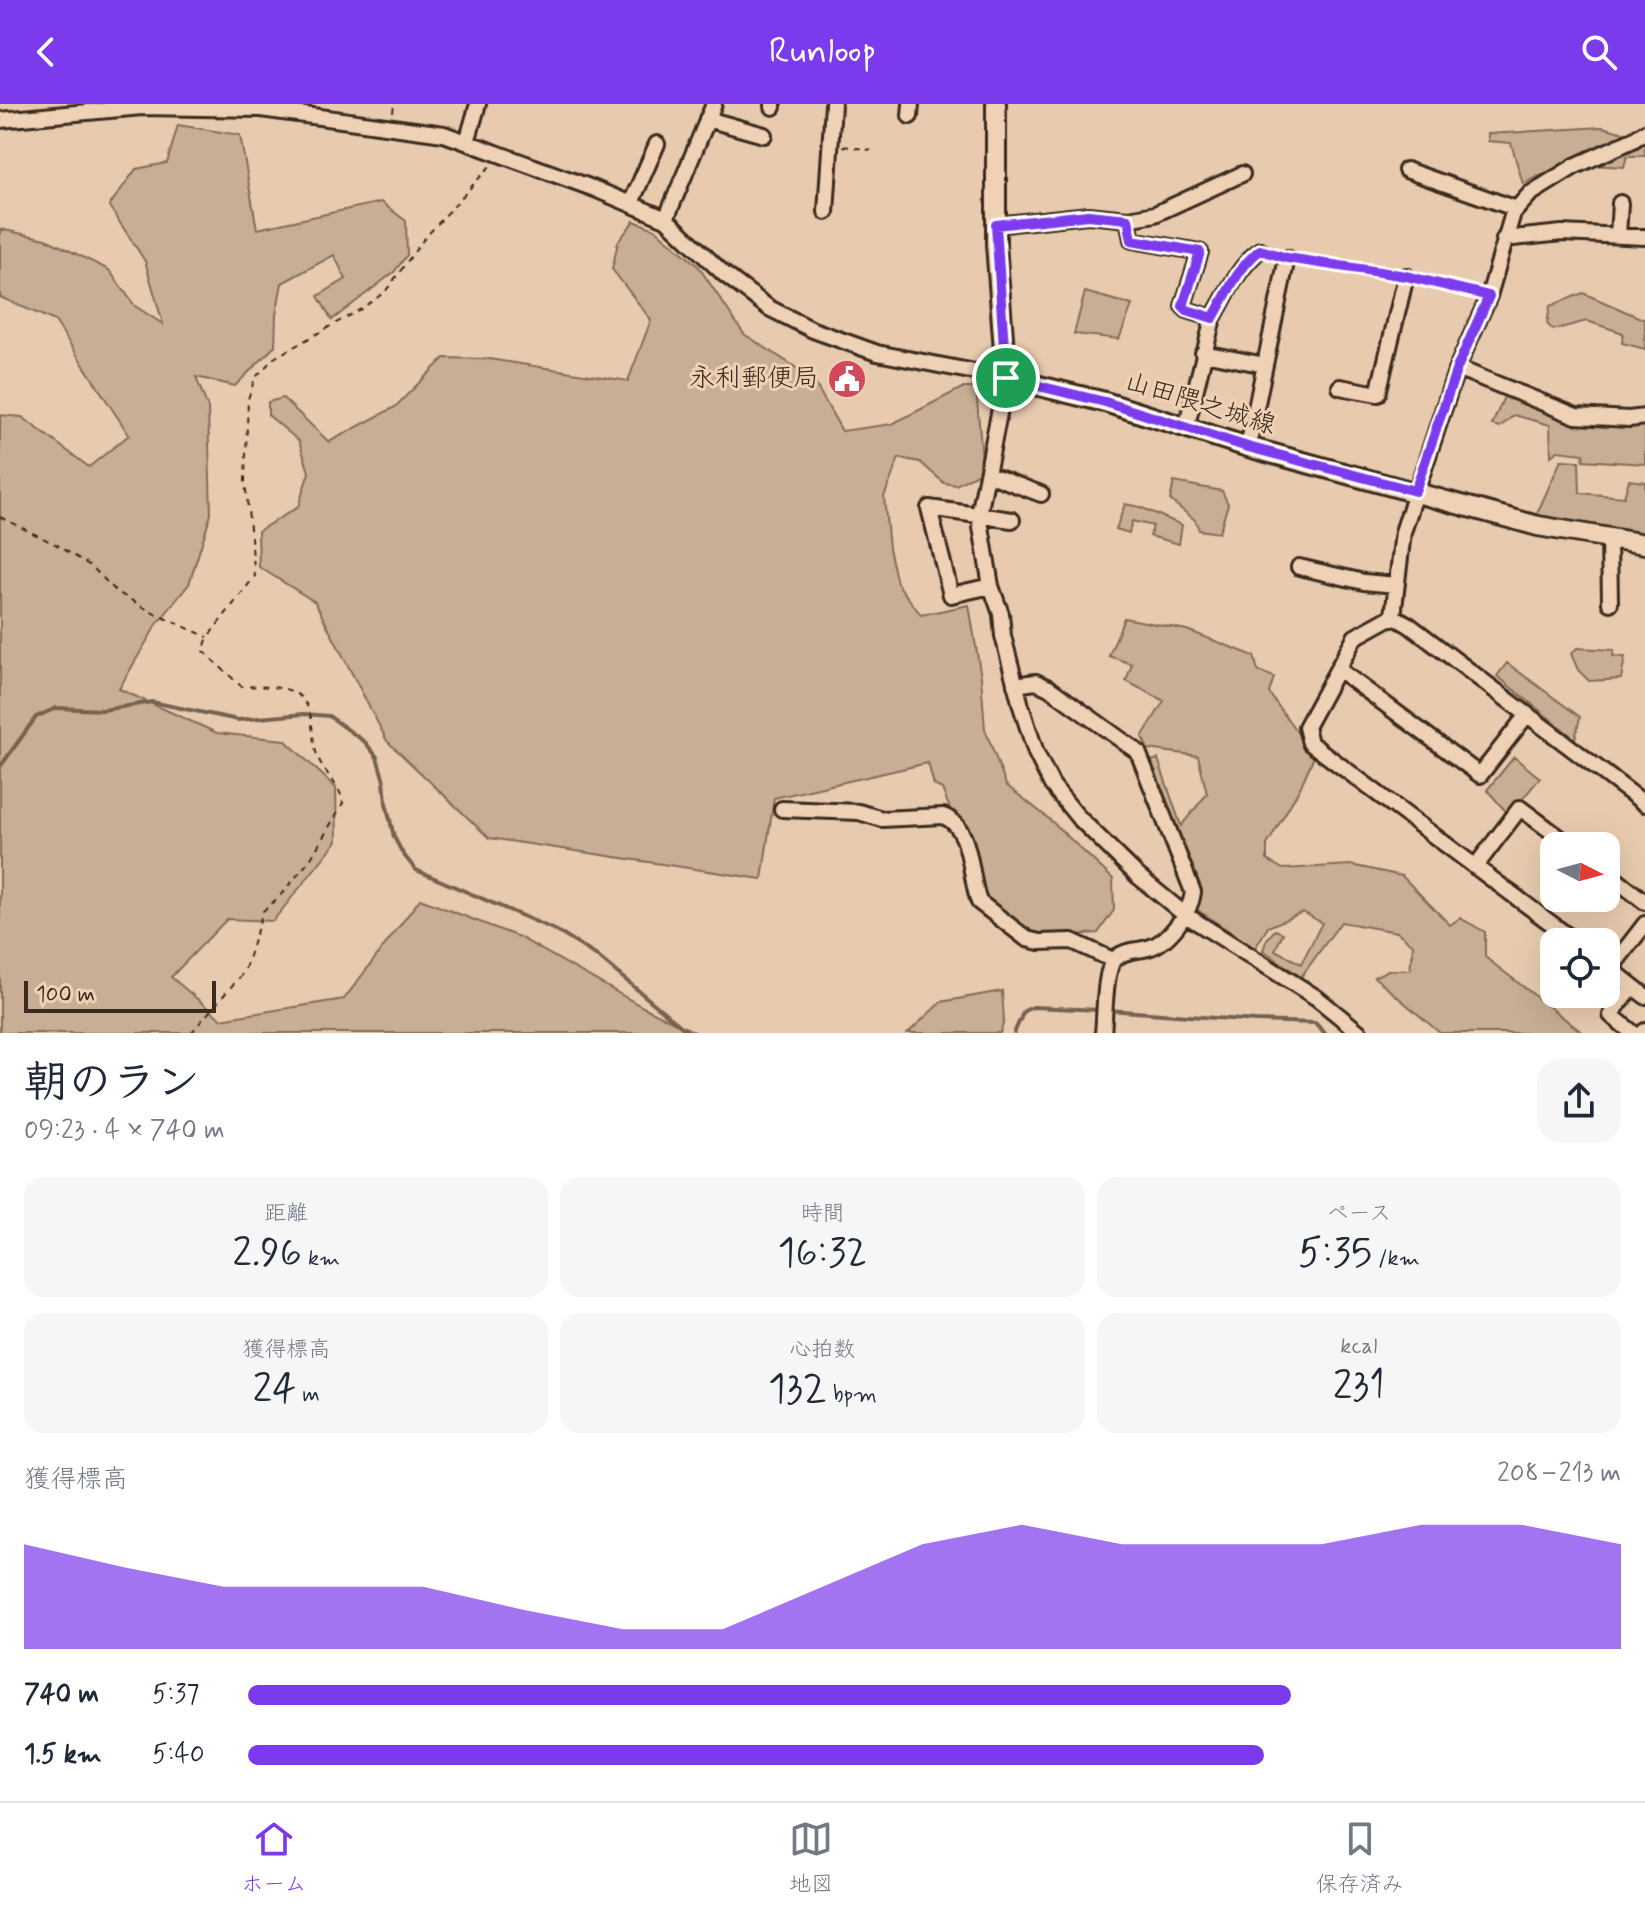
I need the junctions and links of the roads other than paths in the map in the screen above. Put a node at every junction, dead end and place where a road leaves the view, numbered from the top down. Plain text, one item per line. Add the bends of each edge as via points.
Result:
1 (478, 104) edge
2 (714, 104) edge
3 (833, 104) edge
4 (996, 104) edge
5 (142, 105) edge
6 (64, 109) edge
7 (707, 119) junction
8 (0, 120) edge
9 (1645, 132) edge
10 (764, 135) dead end
11 (467, 142) junction
12 (657, 144) dead end
13 (1406, 170) dead end
14 (1242, 174) dead end
15 (631, 203) junction
16 (1620, 203) dead end
17 (1517, 209) junction
18 (826, 212) dead end
19 (666, 219) junction
20 (1128, 219) junction
21 (996, 225) junction
22 (1618, 236) junction
23 (1645, 237) edge
24 (1504, 239) junction
25 (1260, 250) dead end
26 (1287, 258) road end
27 (1406, 276) road end
28 (1213, 318) junction
29 (1203, 353) junction
30 (1265, 365) junction
31 (1457, 368) junction
32 (1006, 378) junction
33 (1340, 387) dead end
34 (1645, 417) edge
35 (1186, 429) junction
36 (1248, 447) junction
37 (988, 474) junction
38 (1415, 491) junction
39 (1041, 494) dead end
40 (979, 515) junction
41 (1012, 520) dead end
42 (1609, 538) junction
43 (1645, 544) edge
44 (1299, 567) dead end
45 (1396, 585) junction
46 (991, 586) junction
47 (1610, 603) dead end
48 (1393, 616) junction
49 (1338, 669) junction
50 (1015, 685) junction
51 (1526, 716) junction
52 (1645, 804) edge
53 (782, 809) dead end
54 (1552, 832) edge
55 (1475, 867) junction
56 (1620, 883) edge
57 (1645, 902) edge
58 (1184, 914) junction
59 (1645, 924) edge
60 (1557, 928) edge
61 (1620, 952) edge
62 (1113, 960) junction
63 (1620, 976) edge
64 (1632, 986) junction
65 (1645, 996) edge
66 (1105, 1019) edge
67 (1360, 1033) edge
68 (1633, 1033) edge

1 - 11 street
2 - 7 street
3 - 18 street
4 - 21 main road
5 - 6 street
5 - 11 street via 261,109 444,134
6 - 8 street
7 - 10 street
7 - 19 street
9 - 17 street via 1575,166 1530,194
11 - 15 street
12 - 15 street
13 - 17 street
14 - 20 street via 1155,214
15 - 19 street
16 - 22 street
17 - 24 street
19 - 32 street via 769,308 813,330 877,353
20 - 21 street via 1088,215
20 - 28 street via 1132,240 1200,252 1183,306
21 - 32 main road
22 - 23 street
22 - 24 street via 1562,233
24 - 31 street via 1489,296
25 - 28 street via 1237,274
26 - 30 street
27 - 33 street via 1378,394
28 - 29 street
29 - 30 street
29 - 35 street
30 - 36 street
31 - 34 street via 1576,416
31 - 38 street
32 - 35 main road, 山田隈之城線
32 - 37 street
35 - 36 main road, 山田隈之城線
36 - 38 main road, 山田隈之城線
37 - 39 street
37 - 40 street
38 - 42 main road, 山田隈之城線 via 1538,526
38 - 45 street
40 - 41 street
40 - 46 street
40 - 46 street via 929,508 951,595
42 - 43 main road, 山田隈之城線
42 - 47 street
44 - 45 street
45 - 48 street
46 - 50 street
48 - 49 street via 1355,637
48 - 51 street
49 - 51 street via 1480,775
49 - 55 street via 1306,727 1310,743
50 - 58 street via 1052,785 1138,876
50 - 58 street via 1036,682 1049,688 1138,752 1193,892
51 - 52 street
53 - 62 street via 859,812 882,819 952,819 968,855 979,902 1027,939 1072,941
54 - 55 street via 1520,808
55 - 60 street
56 - 57 street
58 - 62 street via 1161,943
58 - 67 street via 1317,998
59 - 61 street
62 - 66 street
63 - 64 street
64 - 65 street
64 - 68 street via 1611,1015

